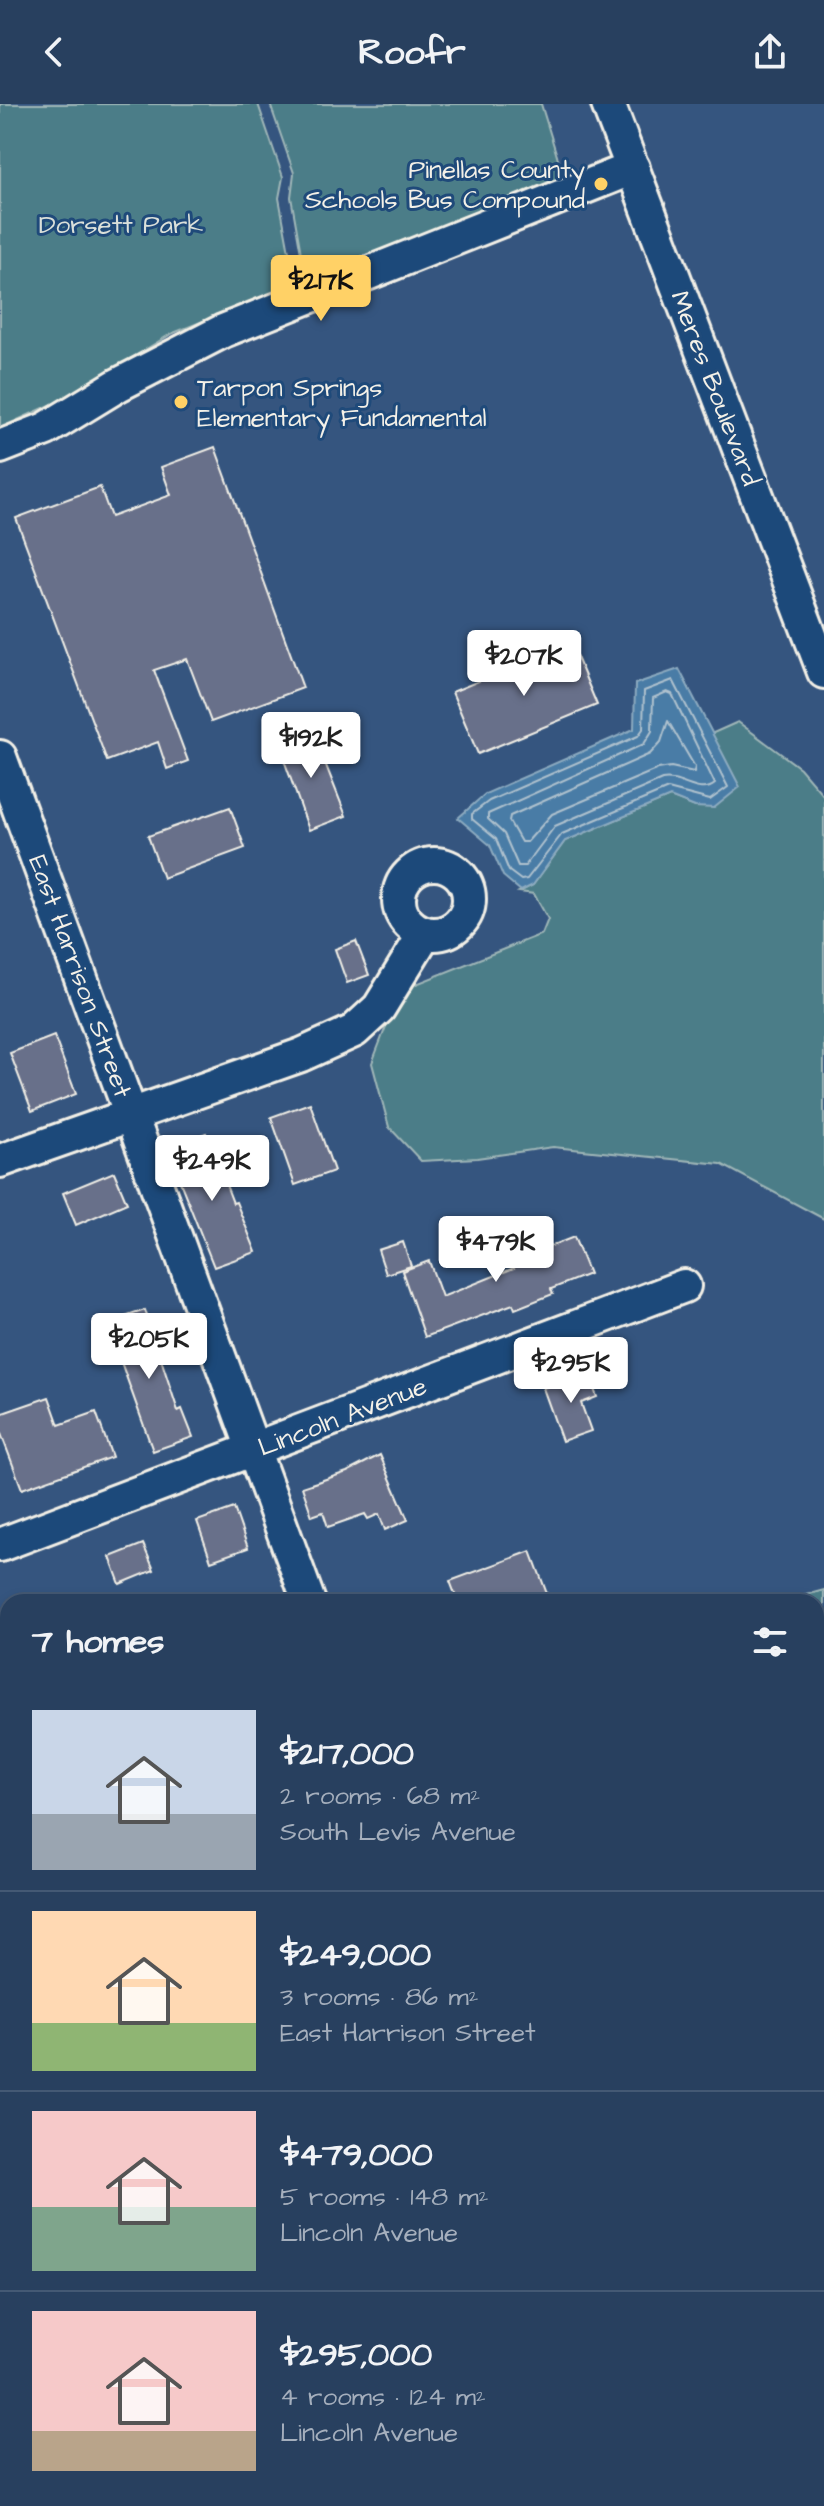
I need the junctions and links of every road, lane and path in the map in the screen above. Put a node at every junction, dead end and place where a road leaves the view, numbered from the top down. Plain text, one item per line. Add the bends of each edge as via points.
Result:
1 (608, 104) edge
2 (633, 168) junction
3 (0, 447) edge
4 (824, 672) edge
5 (0, 757) edge
6 (425, 933) dead end
7 (132, 1112) junction
8 (0, 1161) edge
9 (684, 1286) dead end
10 (253, 1450) junction
11 (0, 1545) edge
12 (306, 1594) edge

1 - 2 street, Meres Boulevard
2 - 3 street via 223,331 46,429
2 - 4 street, Meres Boulevard
5 - 7 street, East Harrison Street
6 - 7 street via 379,1008 354,1031 301,1055
7 - 8 street
7 - 10 street, East Harrison Street
9 - 10 street, Lincoln Avenue
10 - 11 street, Lincoln Avenue
10 - 12 street, East Harrison Street

